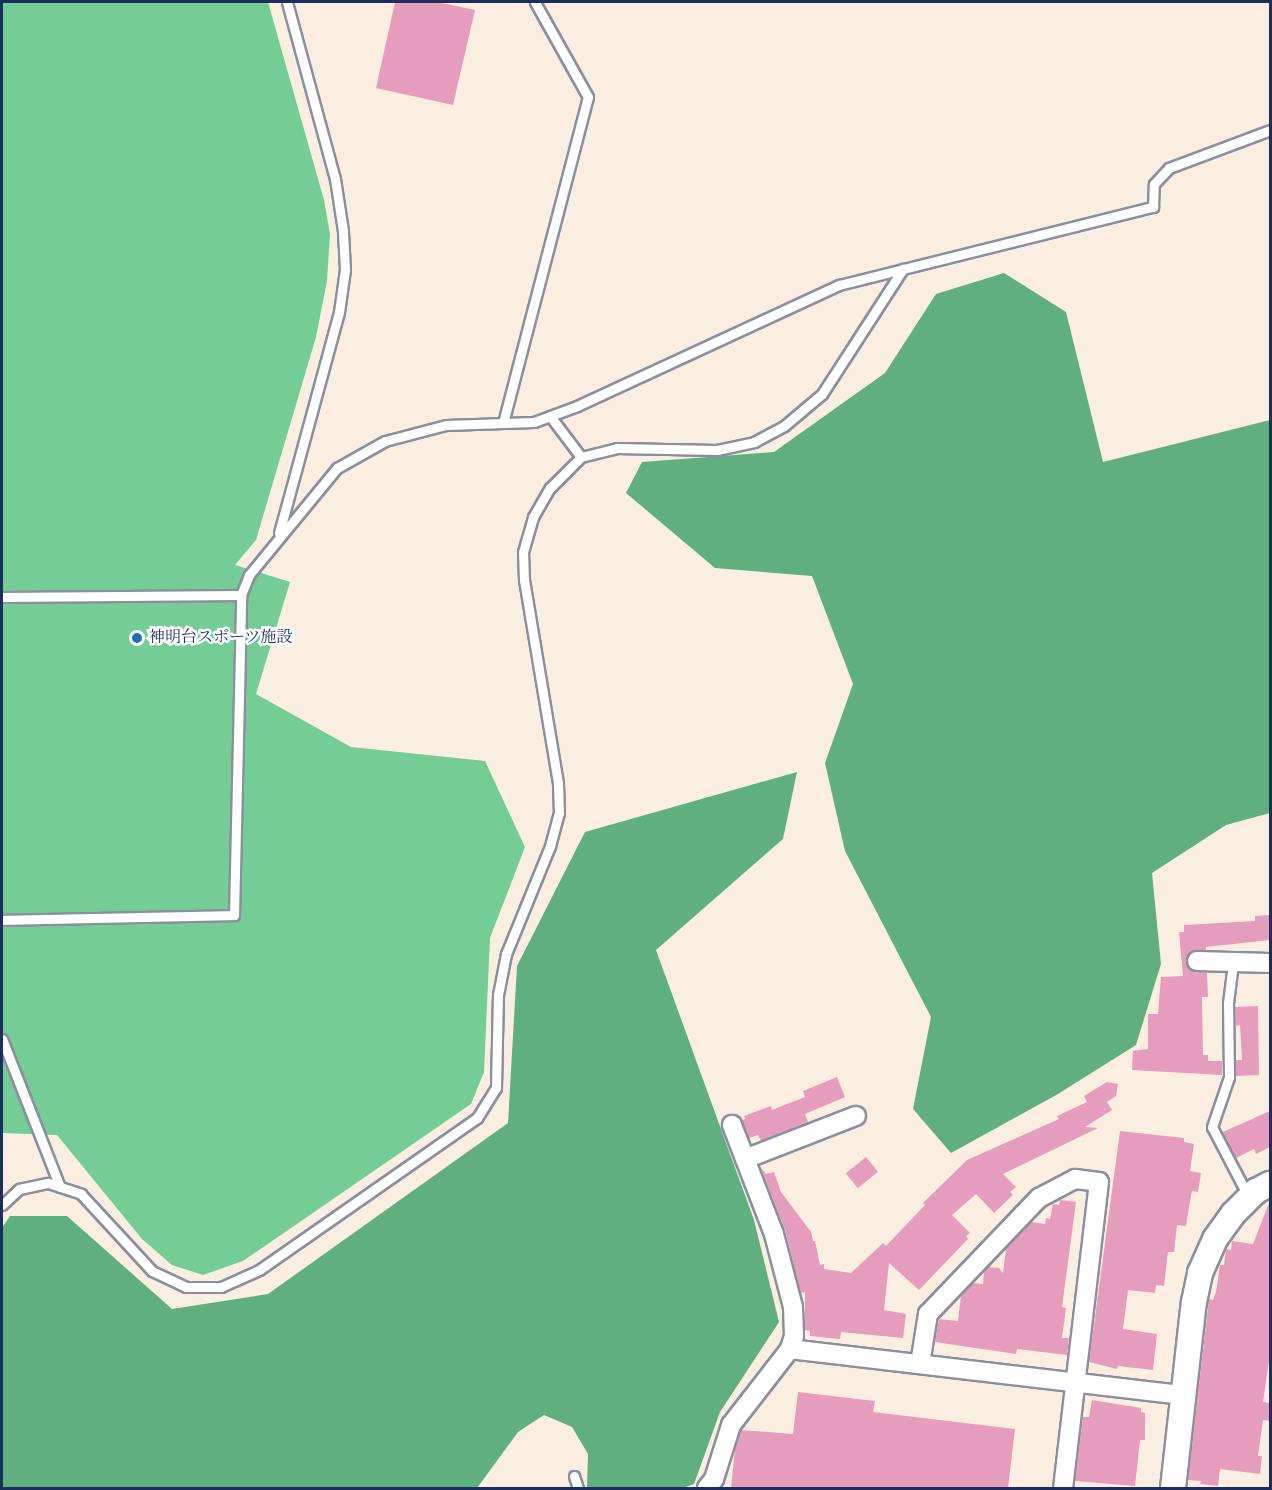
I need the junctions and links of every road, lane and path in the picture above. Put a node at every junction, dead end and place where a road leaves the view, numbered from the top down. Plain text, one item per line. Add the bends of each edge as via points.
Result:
1 (287, 2) edge
2 (535, 2) edge
3 (1270, 130) edge
4 (903, 269) junction
5 (550, 416) junction
6 (503, 423) junction
7 (581, 457) junction
8 (277, 539) junction
9 (241, 595) junction
10 (2, 597) edge
11 (2, 920) edge
12 (1197, 960) dead end
13 (1233, 963) junction
14 (1270, 963) edge
15 (2, 1040) edge
16 (856, 1116) dead end
17 (732, 1125) dead end
18 (745, 1160) junction
19 (1270, 1184) edge
20 (60, 1187) junction
21 (1249, 1198) junction
22 (2, 1205) edge
23 (790, 1348) junction
24 (920, 1364) junction
25 (1076, 1382) junction
26 (1184, 1395) junction
27 (574, 1476) dead end
28 (578, 1488) edge
29 (707, 1488) edge
30 (1064, 1488) edge
31 (1173, 1488) edge

1 - 8 lane via 335,179 344,231 345,270 339,312
2 - 6 lane via 588,96
3 - 4 lane via 1169,168 1154,184 1153,207
4 - 5 lane via 839,285
4 - 7 lane via 822,394 784,426 754,442 717,450 617,447
5 - 6 lane via 534,422
5 - 7 lane
6 - 8 lane via 446,424 386,441 337,468
7 - 20 lane via 550,488 533,517 523,552 524,580 558,783 559,813 550,846 506,954 498,995 496,1088 477,1119 259,1270 221,1287 186,1287 152,1270 81,1194
8 - 9 lane via 249,575
9 - 10 lane
9 - 11 lane via 234,915
12 - 13 street
13 - 14 street
13 - 21 lane via 1228,1003 1229,1077 1212,1127
15 - 20 lane
16 - 18 street
17 - 18 street
18 - 23 street via 774,1234 793,1307 794,1336
19 - 21 street
20 - 22 lane via 48,1183 19,1189
21 - 26 street via 1215,1239 1200,1273
23 - 24 street
23 - 29 street via 731,1425 714,1479
24 - 25 street
24 - 25 street via 928,1314 1039,1198 1075,1179 1100,1182
25 - 26 street
25 - 30 street
26 - 31 street
27 - 28 lane

